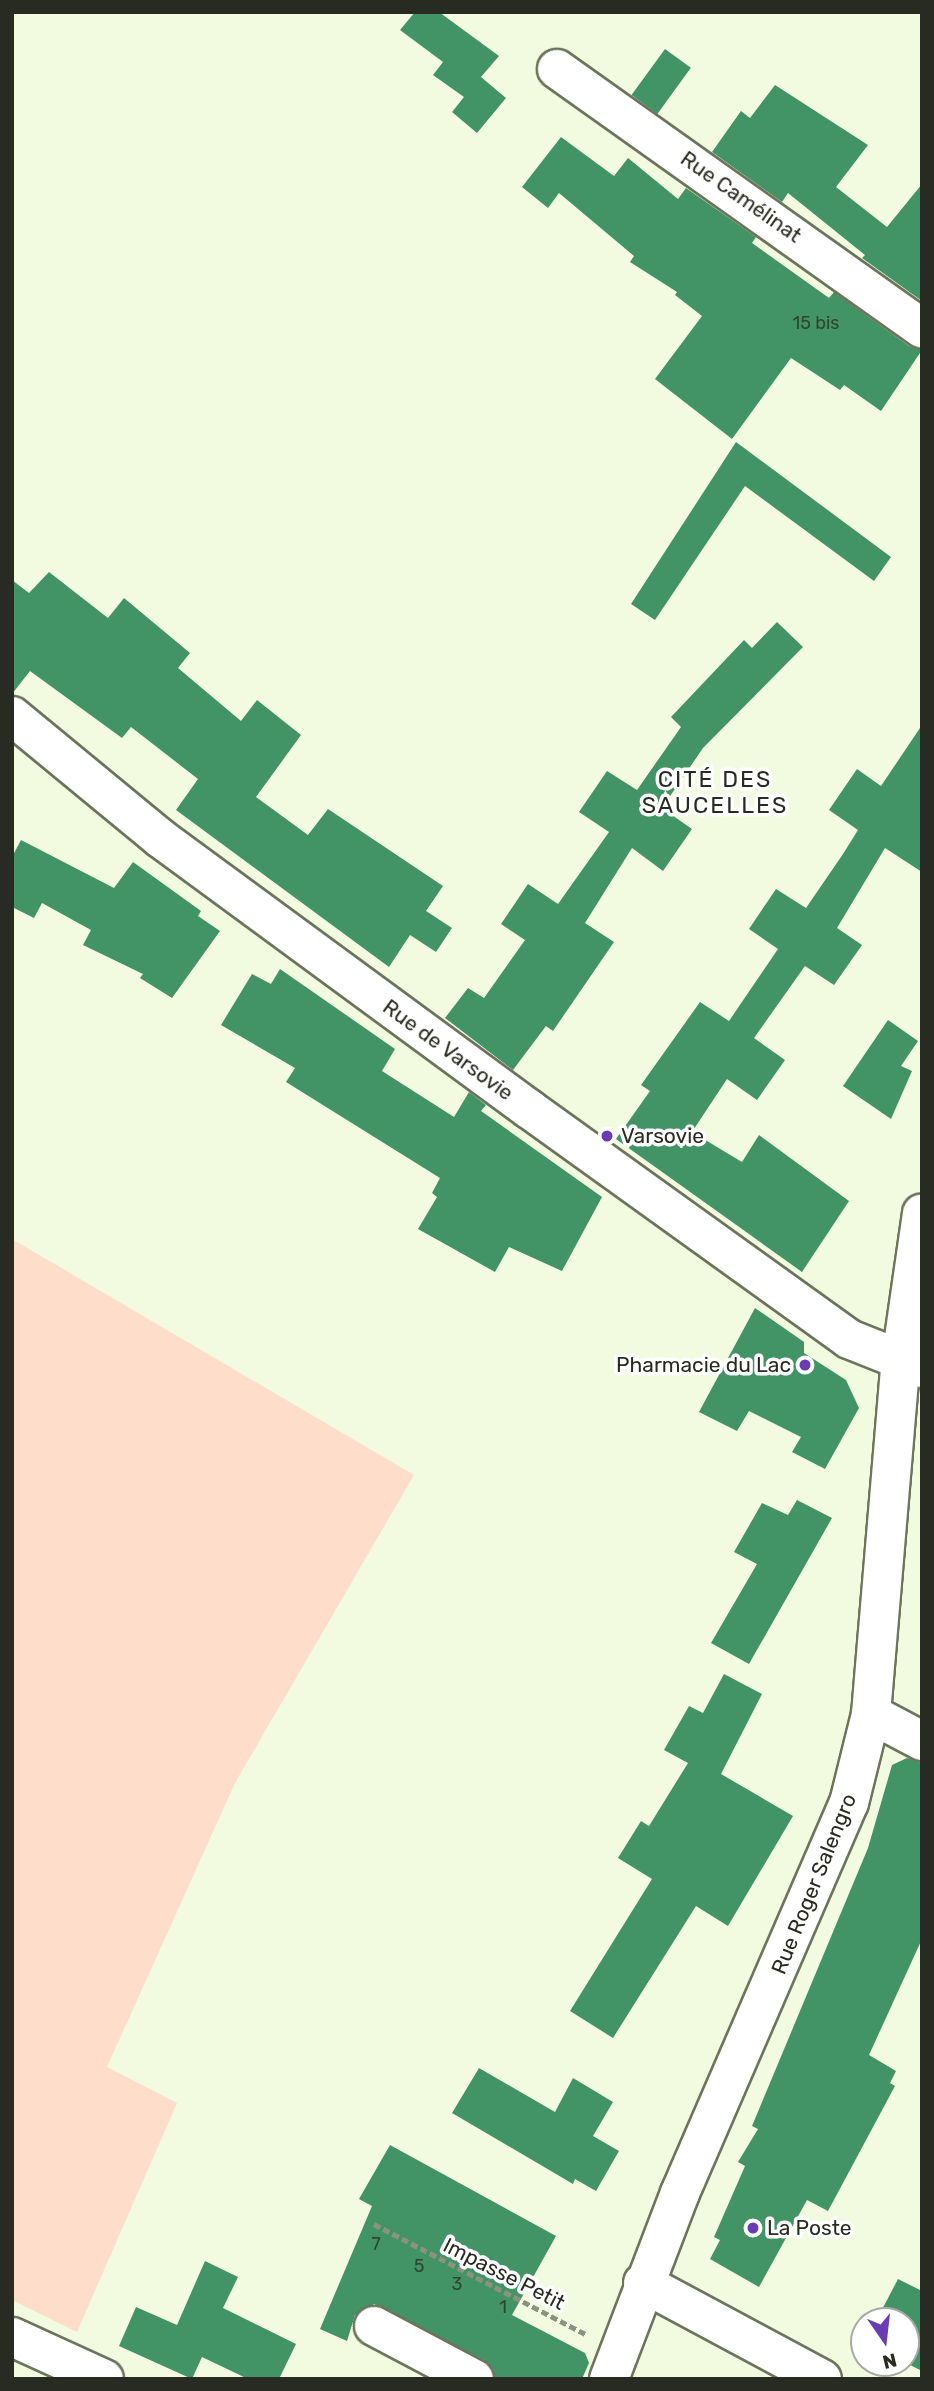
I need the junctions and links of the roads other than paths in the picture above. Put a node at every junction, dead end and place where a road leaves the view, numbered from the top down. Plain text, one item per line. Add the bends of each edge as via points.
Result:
1 (557, 69) dead end
2 (922, 328) edge
3 (12, 716) edge
4 (922, 1214) edge
5 (911, 1364) edge
6 (871, 1714) junction
7 (922, 1741) edge
8 (643, 2283) junction
9 (374, 2326) dead end
10 (12, 2337) edge
11 (614, 2365) edge
12 (104, 2379) edge
13 (474, 2379) edge
14 (821, 2379) edge

1 - 2 street, Rue Camélinat
3 - 5 street, Rue de Varsovie via 160,838 529,1109 849,1339
4 - 5 street, Rue Roger Salengro
5 - 6 street, Rue Roger Salengro
6 - 7 street
6 - 8 street, Rue Roger Salengro via 840,1826
8 - 11 street, Rue Roger Salengro
8 - 14 street
9 - 13 street
10 - 12 street

